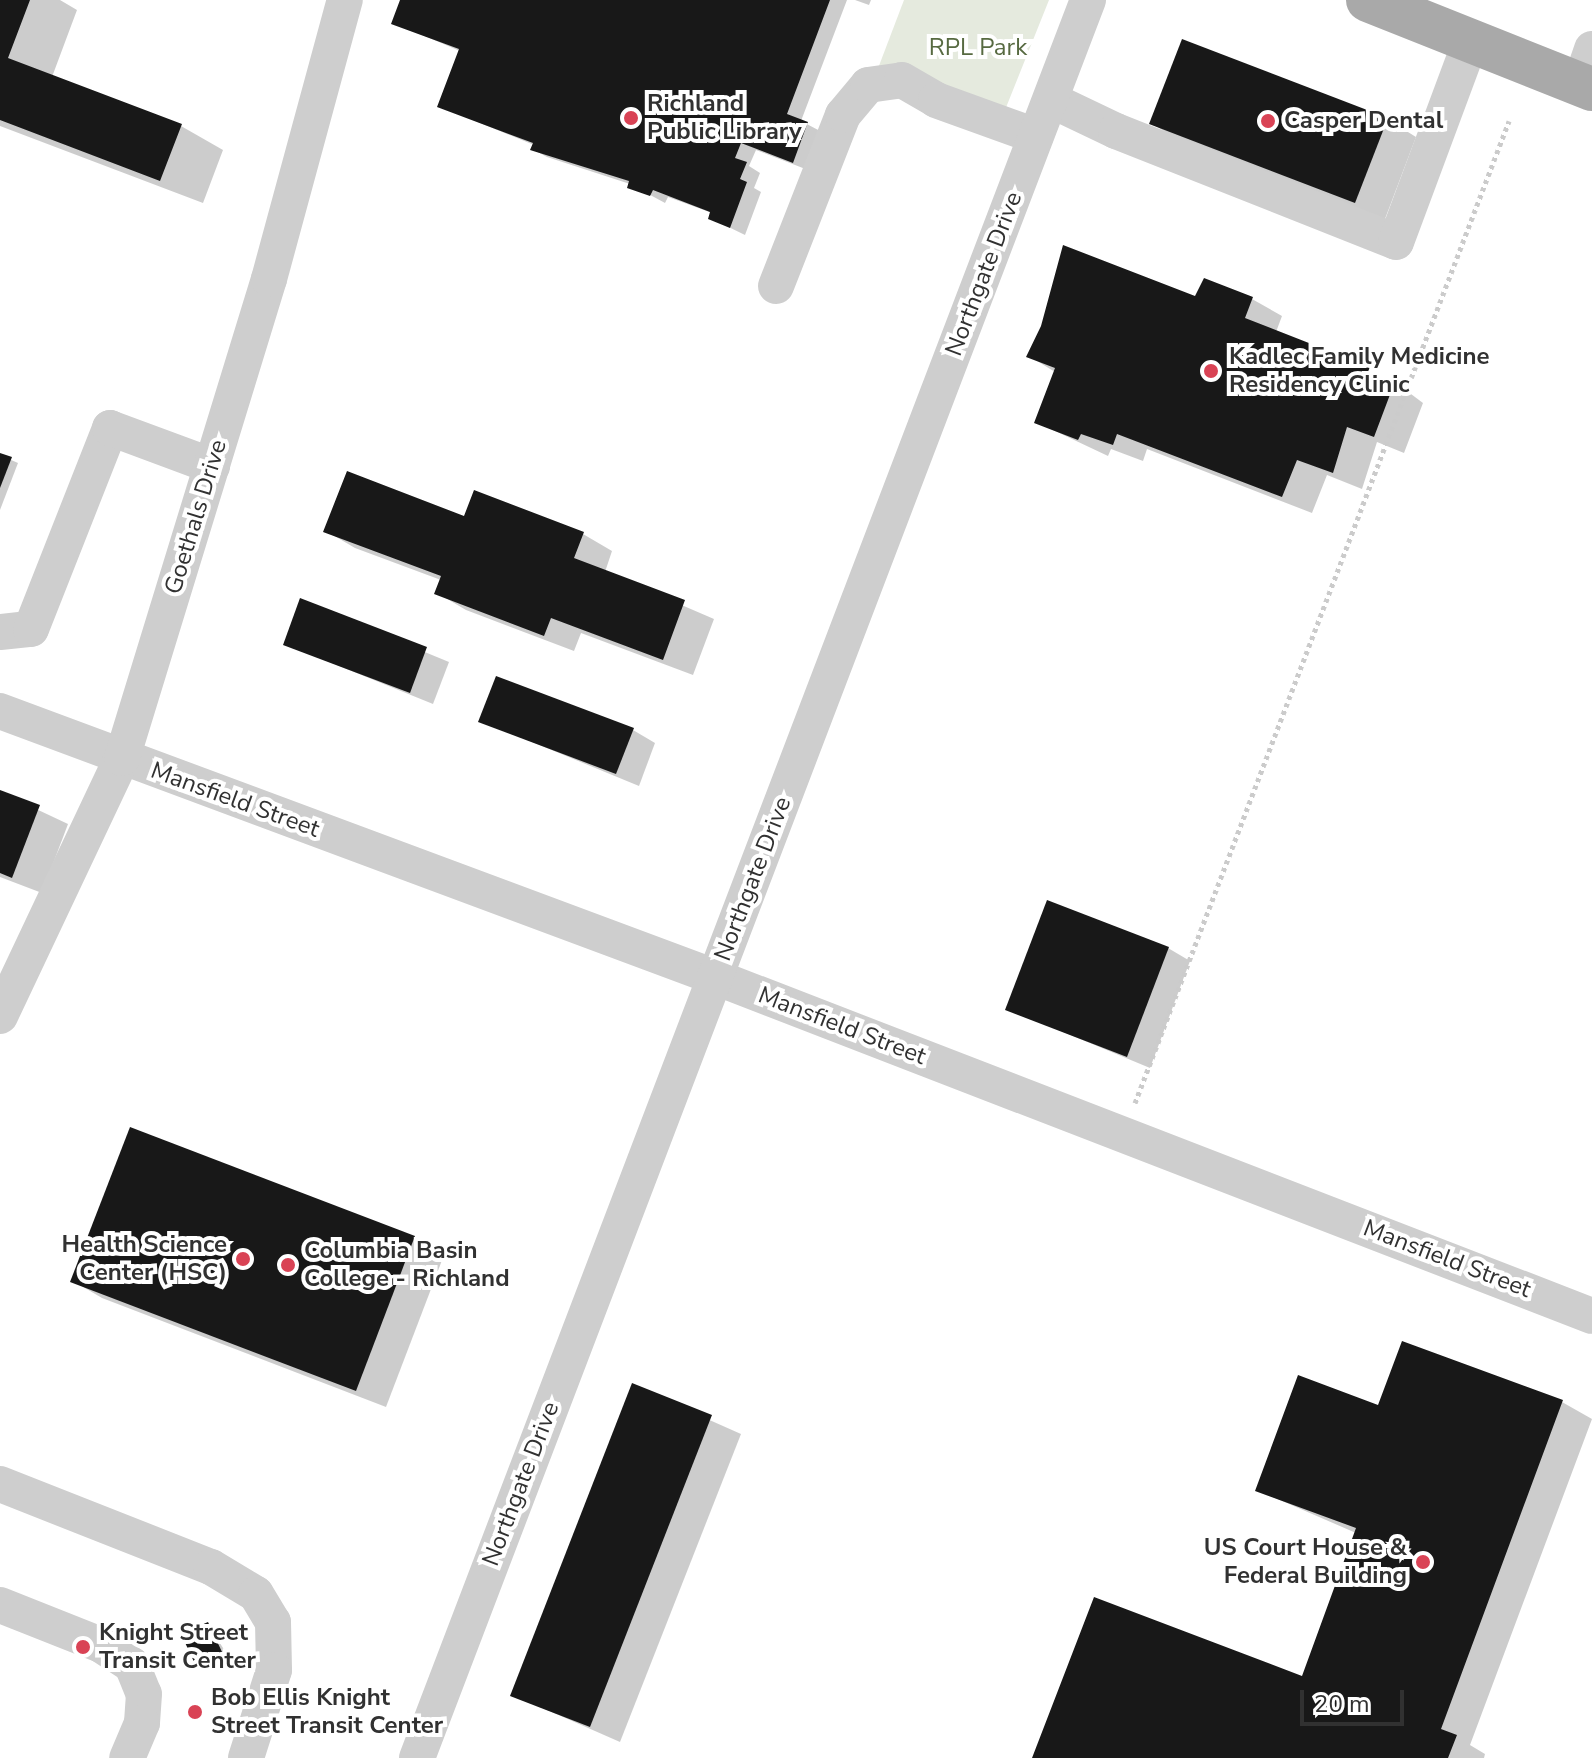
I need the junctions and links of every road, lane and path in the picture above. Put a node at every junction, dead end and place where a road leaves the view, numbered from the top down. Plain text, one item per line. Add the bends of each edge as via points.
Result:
1 (345, 0) edge
2 (1088, 0) edge
3 (1368, 0) edge
4 (1471, 40) junction
5 (1588, 74) edge
6 (1051, 100) junction
7 (1509, 121) dead end
8 (1036, 136) junction
9 (776, 286) dead end
10 (212, 466) junction
11 (15, 630) edge
12 (0, 711) edge
13 (122, 758) junction
14 (715, 977) junction
15 (0, 1016) edge
16 (1123, 1134) junction
17 (1592, 1316) edge
18 (0, 1484) edge
19 (0, 1605) edge
20 (127, 1758) edge
21 (246, 1758) edge
22 (417, 1758) edge

1 - 10 street, Goethals Drive
2 - 6 street, Northgate Drive
3 - 4 main road
4 - 5 main road
4 - 6 street via 1396,242
6 - 8 street, Northgate Drive
7 - 16 path
8 - 9 street via 936,100 920,86 882,79 849,103
8 - 14 street, Northgate Drive
10 - 11 street via 110,428
10 - 13 street, Goethals Drive
12 - 13 street, Mansfield Street
13 - 14 street, Mansfield Street
13 - 15 street, Goethals Drive
14 - 16 street, Mansfield Street
14 - 22 street, Northgate Drive
16 - 17 street, Mansfield Street
18 - 21 street via 211,1567 256,1594 273,1622 274,1670
19 - 20 street via 101,1645 132,1665 144,1694 142,1723

